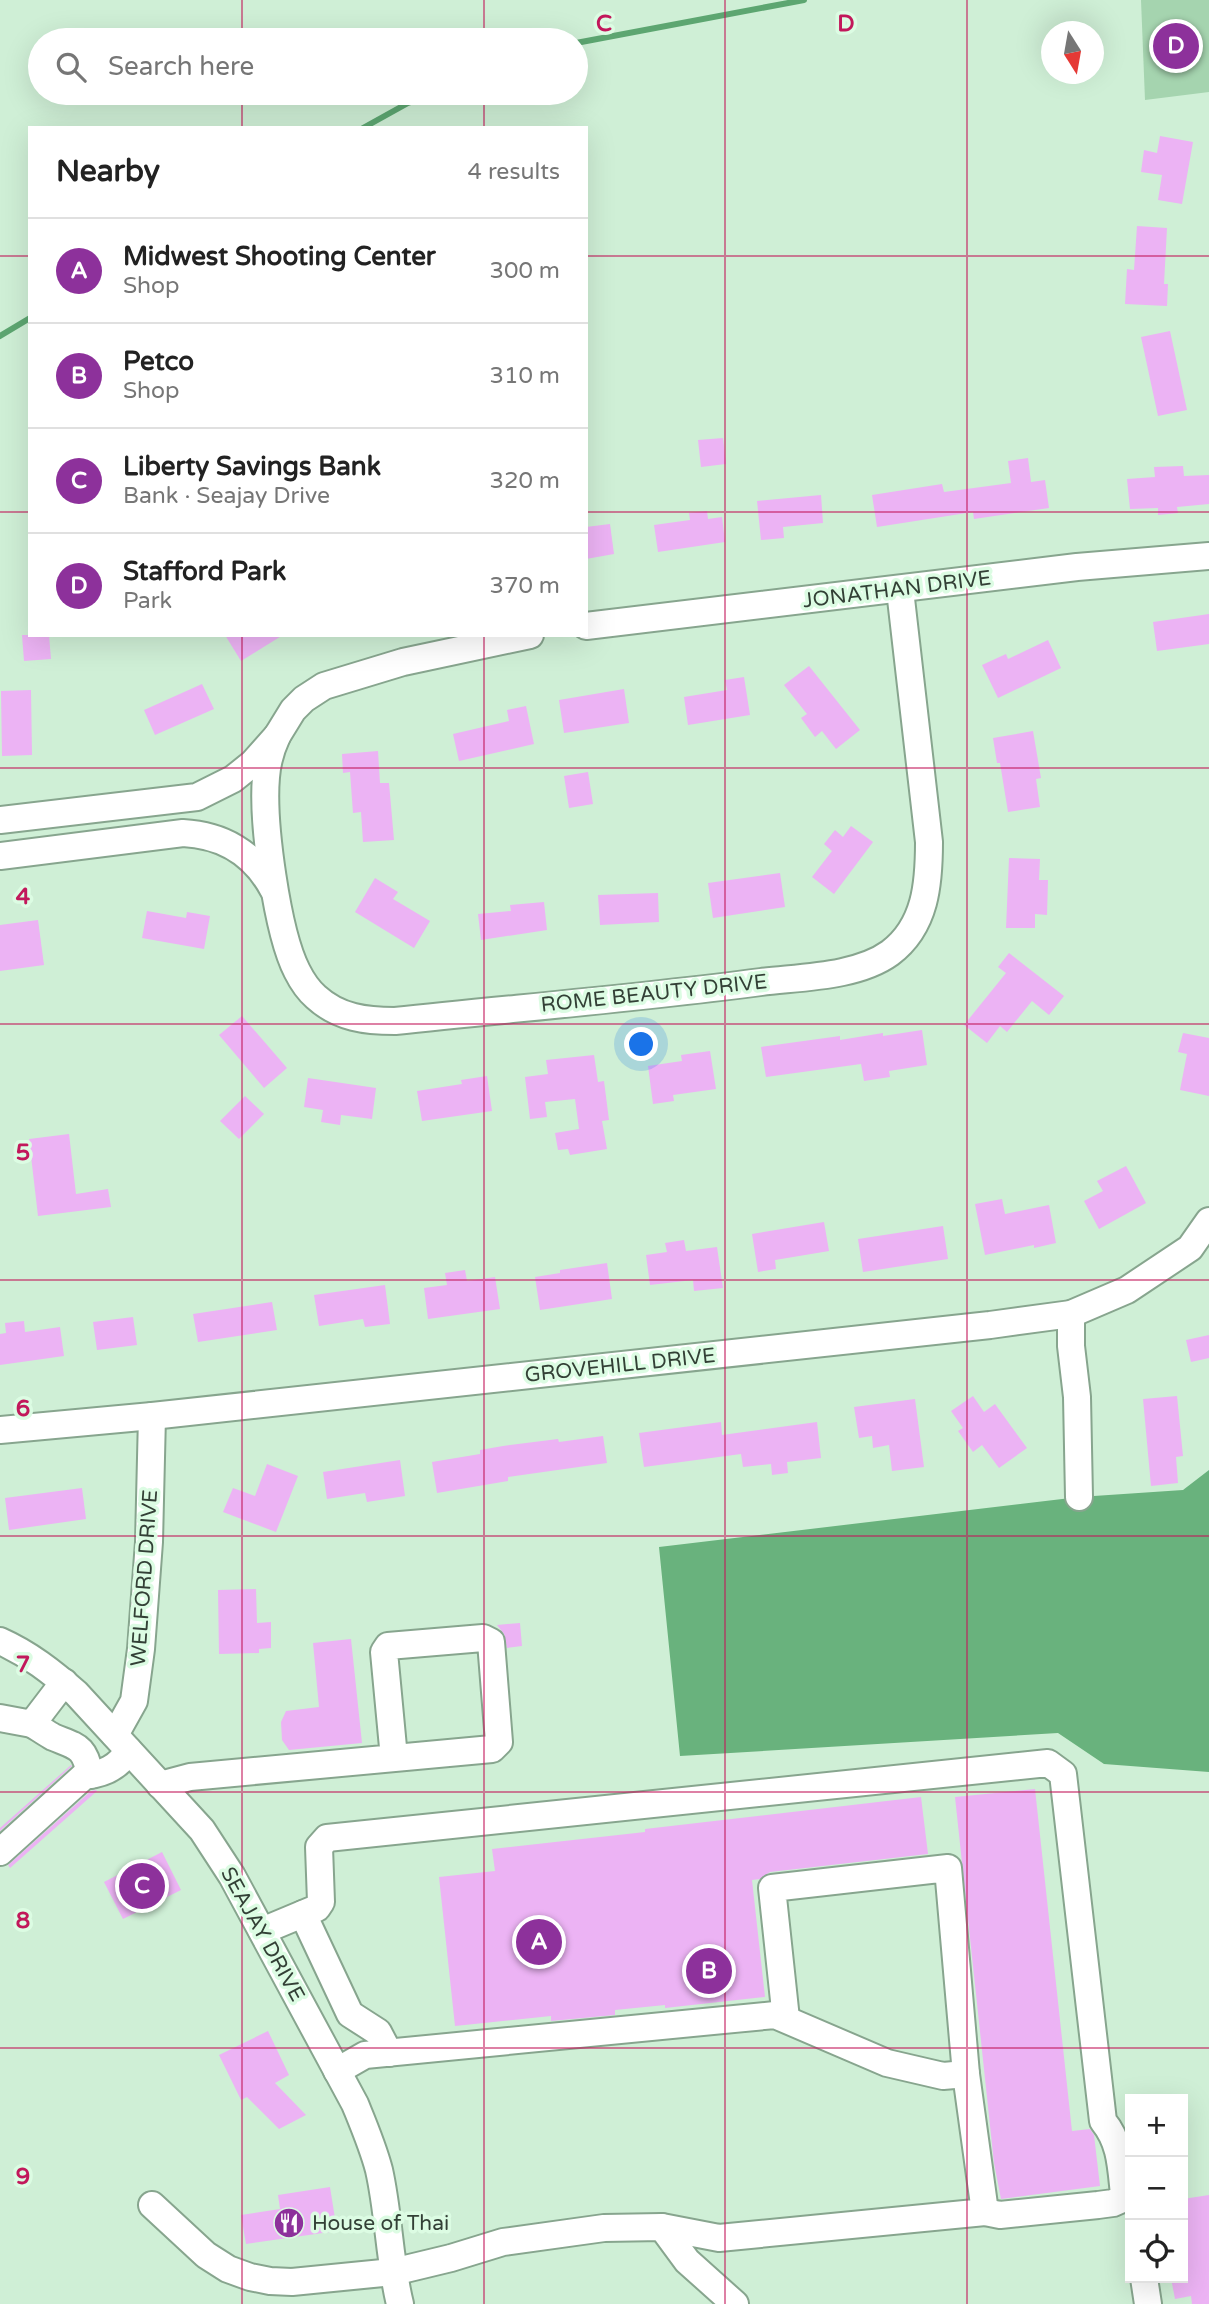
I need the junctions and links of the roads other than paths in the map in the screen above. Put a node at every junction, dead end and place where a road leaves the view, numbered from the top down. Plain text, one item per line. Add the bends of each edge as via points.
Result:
1 (1209, 555) edge
2 (900, 590) junction
3 (588, 626) edge
4 (521, 637) edge
5 (276, 736) junction
6 (0, 820) edge
7 (0, 856) edge
8 (277, 899) junction
9 (1209, 1221) edge
10 (1071, 1314) junction
11 (152, 1416) junction
12 (0, 1430) edge
13 (1079, 1497) dead end
14 (0, 1641) edge
15 (64, 1682) junction
16 (0, 1718) edge
17 (32, 1724) junction
18 (121, 1742) junction
19 (394, 1758) junction
20 (90, 1775) junction
21 (160, 1785) junction
22 (0, 1852) edge
23 (303, 1914) junction
24 (262, 1931) junction
25 (786, 2020) junction
26 (389, 2053) junction
27 (337, 2071) junction
28 (966, 2074) junction
29 (1125, 2189) edge
30 (1125, 2201) edge
31 (152, 2205) dead end
32 (985, 2212) junction
33 (662, 2227) junction
34 (393, 2272) junction
35 (1145, 2283) edge
36 (400, 2304) edge
37 (735, 2304) edge
38 (1147, 2304) edge

1 - 2 street, JONATHAN DRIVE
2 - 3 street, JONATHAN DRIVE
2 - 8 street, ROME BEAUTY DRIVE via 929,873 924,905 914,926 898,947 876,962 849,970 724,987 368,1021 332,1009 305,985 291,958
4 - 5 street via 403,662 324,686 303,699
5 - 6 street via 242,772 197,797
5 - 8 street, ROME BEAUTY DRIVE via 265,788
7 - 8 street via 195,834 223,841 246,854 265,875
9 - 10 street, GROVEHILL DRIVE via 1190,1248 1127,1290
10 - 11 street, GROVEHILL DRIVE
10 - 13 street
11 - 12 street, GROVEHILL DRIVE
11 - 18 street, WELFORD DRIVE via 141,1649 134,1701
14 - 15 street, SEAJAY DRIVE
15 - 17 street
15 - 18 street, SEAJAY DRIVE
16 - 17 street
17 - 20 street via 78,1748 87,1759
18 - 20 street, WELFORD DRIVE via 115,1767
18 - 21 street, SEAJAY DRIVE
19 - 19 street via 492,1749 499,1742 491,1642 482,1638 388,1646 384,1652
19 - 21 street via 190,1777
20 - 22 street, WELFORD DRIVE
21 - 24 street, SEAJAY DRIVE via 202,1830
23 - 24 street
23 - 26 street via 350,2014 378,2032
23 - 29 street via 321,1902 319,1847 327,1838 1048,1763 1063,1774 1103,2121 1119,2150
24 - 27 street, SEAJAY DRIVE
25 - 26 street via 775,2015
25 - 28 street via 887,2063 943,2076
25 - 28 street via 772,1888 948,1868
26 - 27 street via 365,2055
27 - 34 street, SEAJAY DRIVE via 369,2137 379,2172
28 - 32 street
30 - 32 street via 1000,2215
31 - 34 street via 206,2255 250,2277 292,2282
32 - 33 street via 719,2238
33 - 34 street via 604,2228 503,2242
33 - 37 street via 687,2261
34 - 36 street, SEAJAY DRIVE
35 - 38 street

